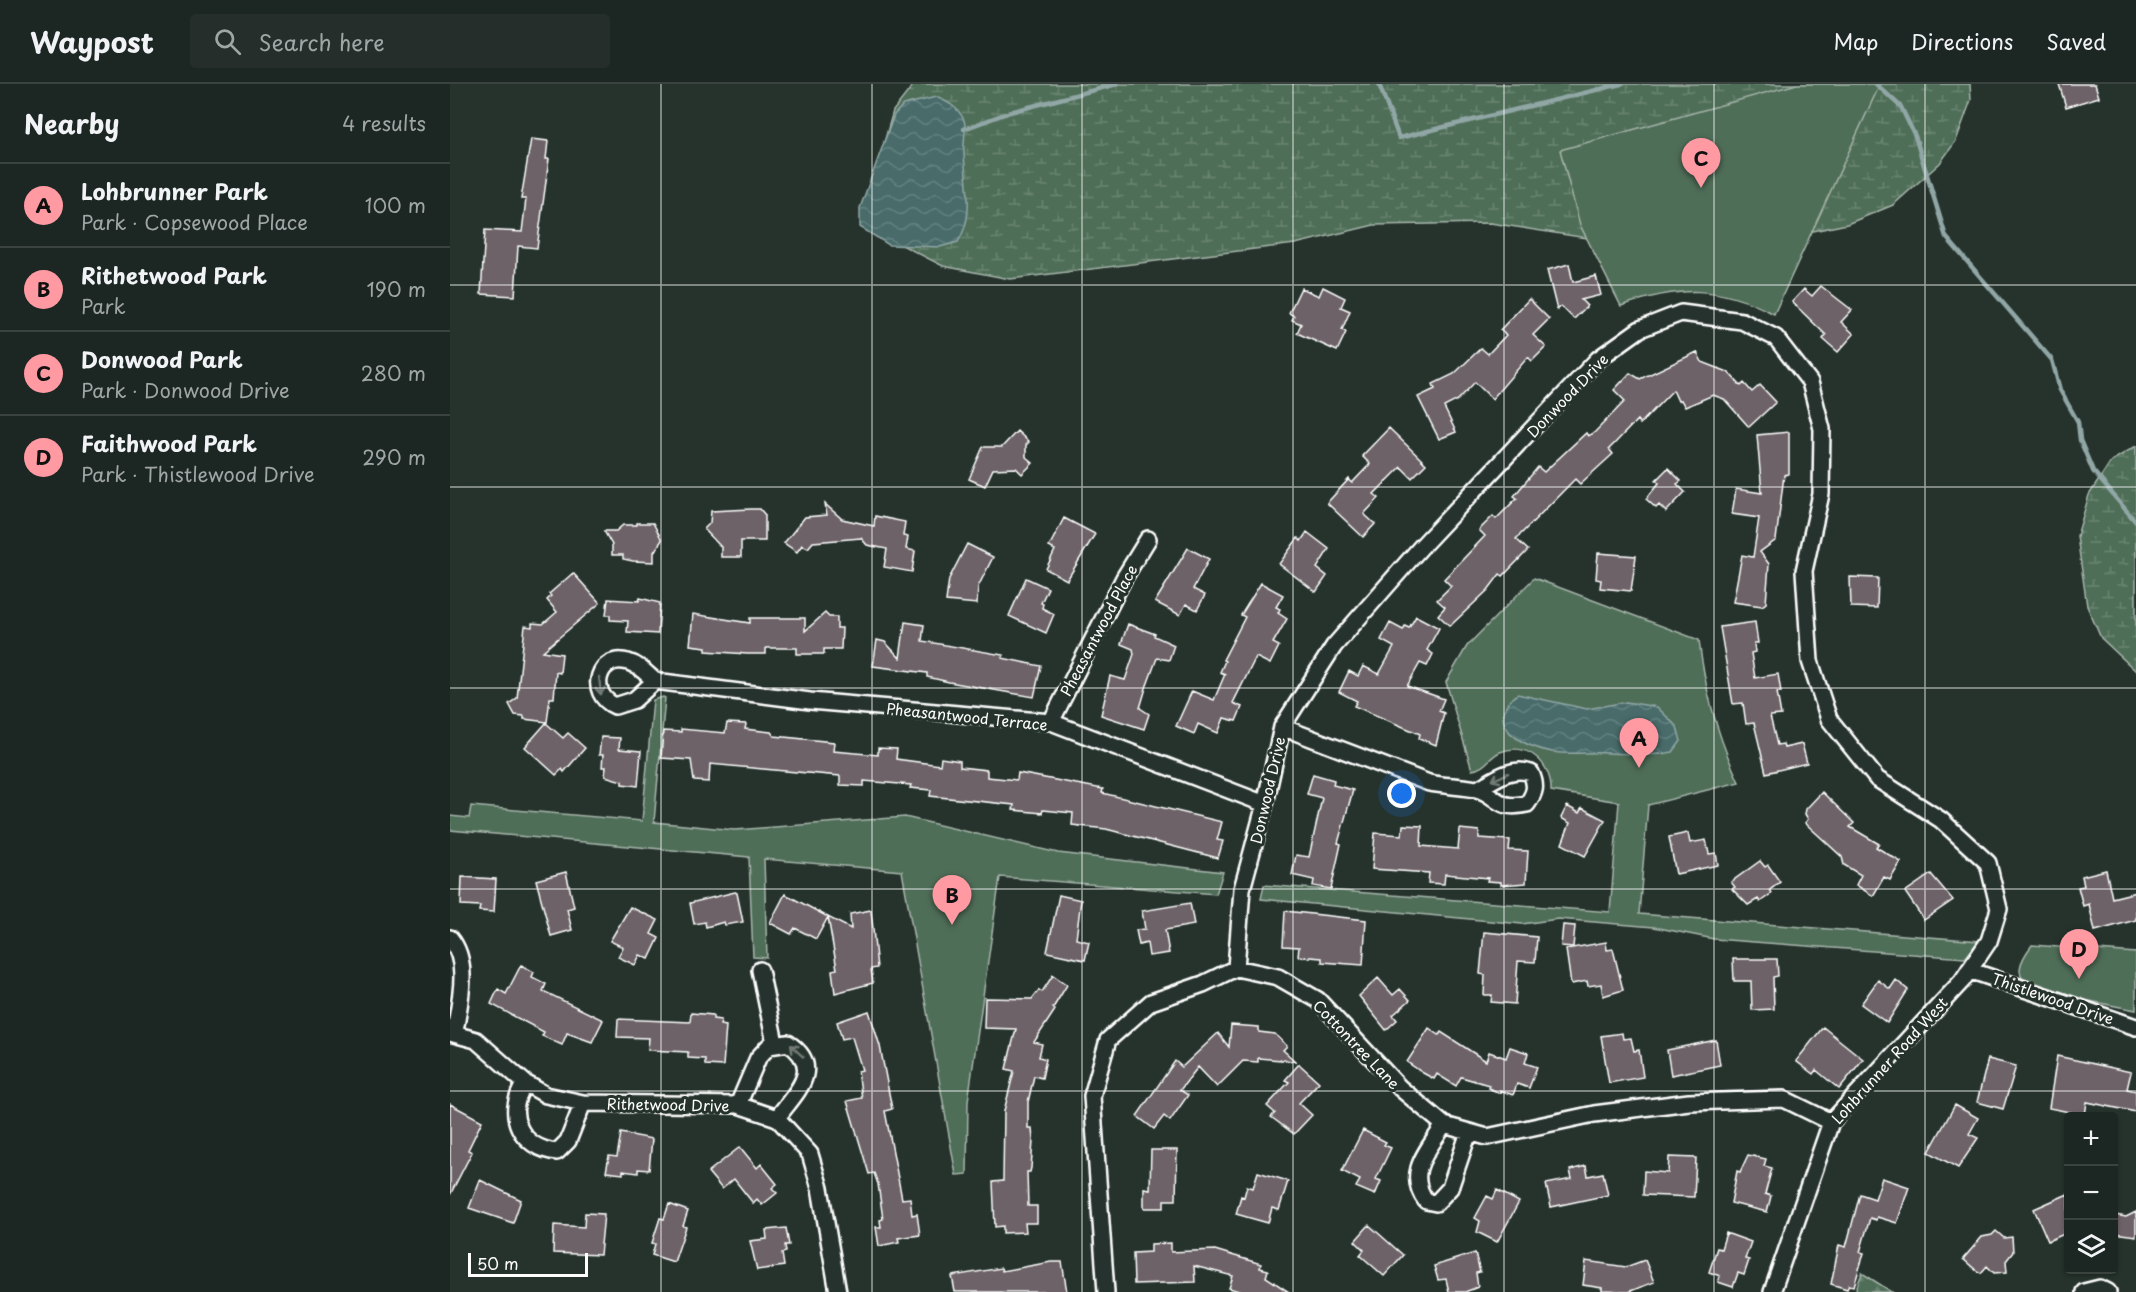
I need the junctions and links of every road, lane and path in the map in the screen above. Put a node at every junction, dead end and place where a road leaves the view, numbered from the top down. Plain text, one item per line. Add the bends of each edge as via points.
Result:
1 (1148, 539) dead end
2 (656, 681) dead end
3 (1051, 722) junction
4 (1282, 727) junction
5 (1478, 789) dead end
6 (1266, 804) junction
7 (450, 938) edge
8 (1236, 968) junction
9 (760, 969) dead end
10 (1969, 970) junction
11 (2136, 1027) edge
12 (453, 1033) edge
13 (776, 1044) junction
14 (525, 1083) junction
15 (583, 1103) junction
16 (738, 1105) junction
17 (777, 1118) junction
18 (1831, 1122) junction
19 (1444, 1125) junction
20 (1469, 1132) junction
21 (838, 1292) edge
22 (1106, 1292) edge
23 (1772, 1292) edge
24 (2084, 1292) edge
25 (2108, 1292) edge

1 - 3 street, Pheasantwood Place
2 - 3 street, Pheasantwood Terrace via 810,701
3 - 6 street, Pheasantwood Terrace
4 - 5 street via 1429,783
4 - 6 street, Donwood Drive
4 - 10 street, Donwood Drive via 1334,646 1421,546 1598,359 1641,329 1681,313 1742,321 1776,338 1810,382 1822,429 1821,494 1804,571 1810,662 1828,719 1877,779 1941,820 1988,863 1999,909 1989,941
6 - 8 street, Donwood Drive via 1242,889
7 - 12 street via 457,946 462,974
8 - 19 street, Cottontree Lane via 1278,977 1317,999 1400,1088
8 - 22 street via 1151,1002 1108,1040 1092,1096
9 - 13 street
10 - 11 street, Thistlewood Drive
10 - 18 street, Lohbrunner Road West
12 - 14 street, Rithetwood Drive via 476,1040
13 - 16 street via 758,1058
17 -> 13 street via 804,1081 807,1069 797,1049 788,1043
14 - 15 street, Rithetwood Drive via 546,1095
14 - 15 street via 516,1095 515,1116 525,1140 540,1150 557,1152 568,1141
15 - 16 street, Rithetwood Drive
16 - 17 street, Rithetwood Drive
17 - 21 street, Rithetwood Drive via 810,1154 820,1188
18 - 20 street, Cottontree Lane via 1784,1099 1677,1104 1594,1114 1487,1137
18 - 23 street, Lohbrunner Road West
19 - 20 street, Cottontree Lane
19 - 20 street via 1418,1169 1416,1187 1426,1201 1436,1203 1450,1188
24 - 25 street via 2100,1288

